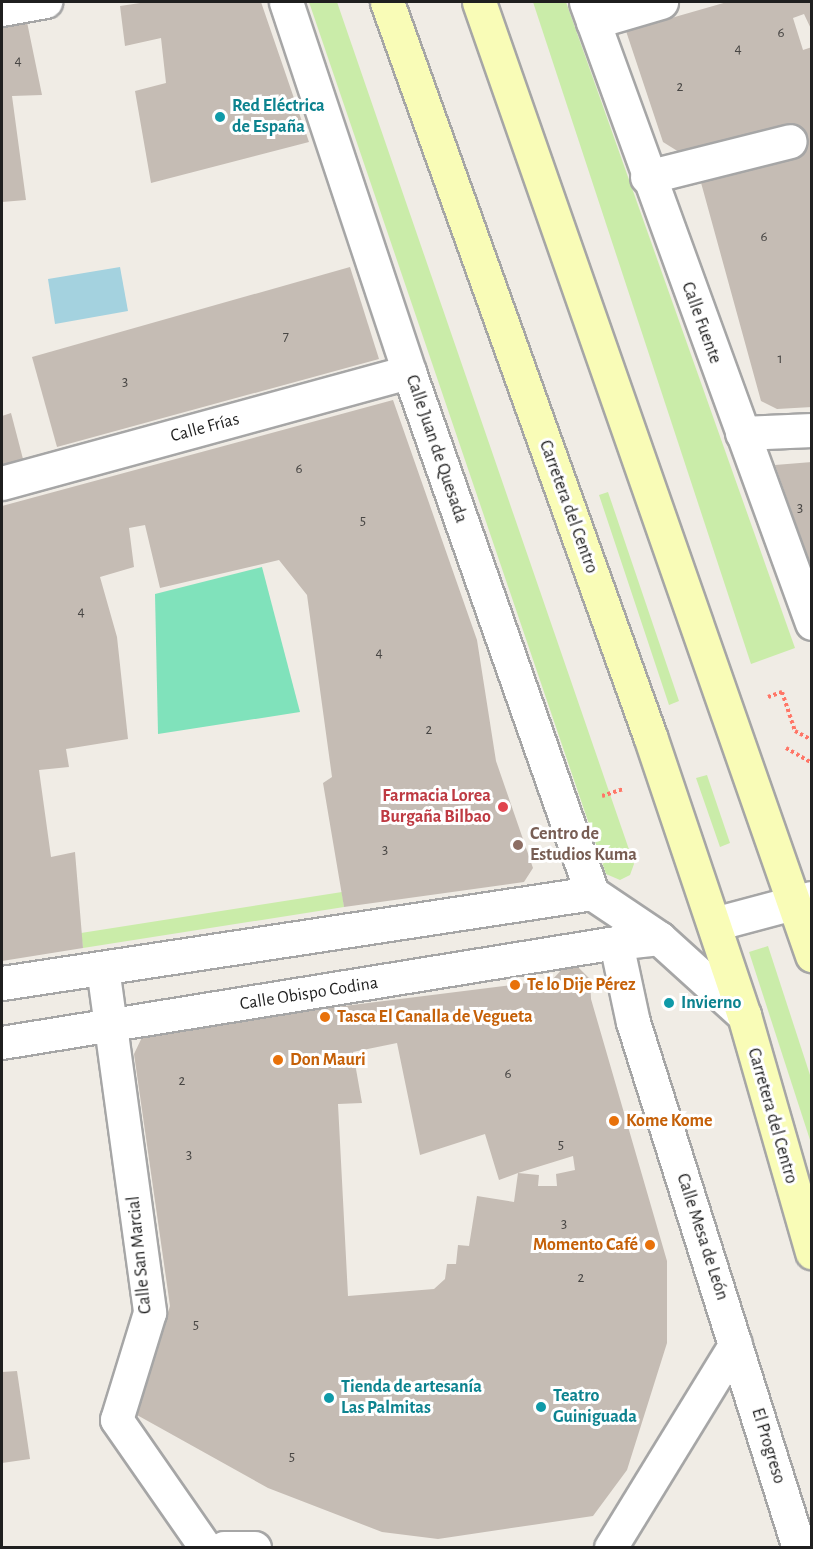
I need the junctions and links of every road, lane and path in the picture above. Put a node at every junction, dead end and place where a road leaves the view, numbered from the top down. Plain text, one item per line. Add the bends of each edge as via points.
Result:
1 (46, 2) edge
2 (286, 2) edge
3 (387, 2) edge
4 (479, 2) edge
5 (661, 2) edge
6 (2, 10) edge
7 (590, 12) edge
8 (790, 141) dead end
9 (647, 177) junction
10 (409, 372) junction
11 (812, 430) edge
12 (742, 433) junction
13 (2, 483) edge
14 (812, 623) edge
15 (762, 699) dead end
16 (812, 740) edge
17 (775, 741) dead end
18 (812, 763) edge
19 (592, 893) junction
20 (803, 899) edge
21 (714, 924) junction
22 (659, 938) junction
23 (616, 943) junction
24 (812, 955) edge
25 (103, 968) junction
26 (2, 983) edge
27 (744, 1015) junction
28 (110, 1025) junction
29 (2, 1043) edge
30 (812, 1252) edge
31 (736, 1344) junction
32 (610, 1547) edge
33 (206, 1548) edge
34 (224, 1548) edge
35 (255, 1548) edge
36 (596, 1548) edge
37 (621, 1548) edge
38 (799, 1548) edge

1 - 6 street
2 - 10 street, Calle Juan de Quesada
3 - 21 main road, Carretera del Centro
4 - 20 main road
5 - 7 street
7 - 9 street, Calle Fuente
8 - 9 street
9 - 12 street, Calle Fuente
10 - 13 street, Calle Frías
10 - 19 street, Calle Juan de Quesada
11 - 12 street
12 - 14 street, Calle Fuente
15 - 16 path via 782,692 795,731
17 - 18 path
19 - 22 street
19 - 25 street
20 - 21 street
20 - 24 main road
21 - 27 main road, Carretera del Centro
22 - 23 street
22 - 27 street
23 - 28 street, Calle Obispo Codina
23 - 31 street, Calle Mesa de León via 633,1022
25 - 26 street
25 - 28 street, Calle San Marcial
27 - 30 main road, Carretera del Centro
28 - 29 street, Calle Obispo Codina
28 - 33 street, Calle San Marcial via 150,1313 117,1420
31 - 32 street
31 - 38 street, El Progreso
32 - 36 street
32 - 37 street
34 - 35 street

